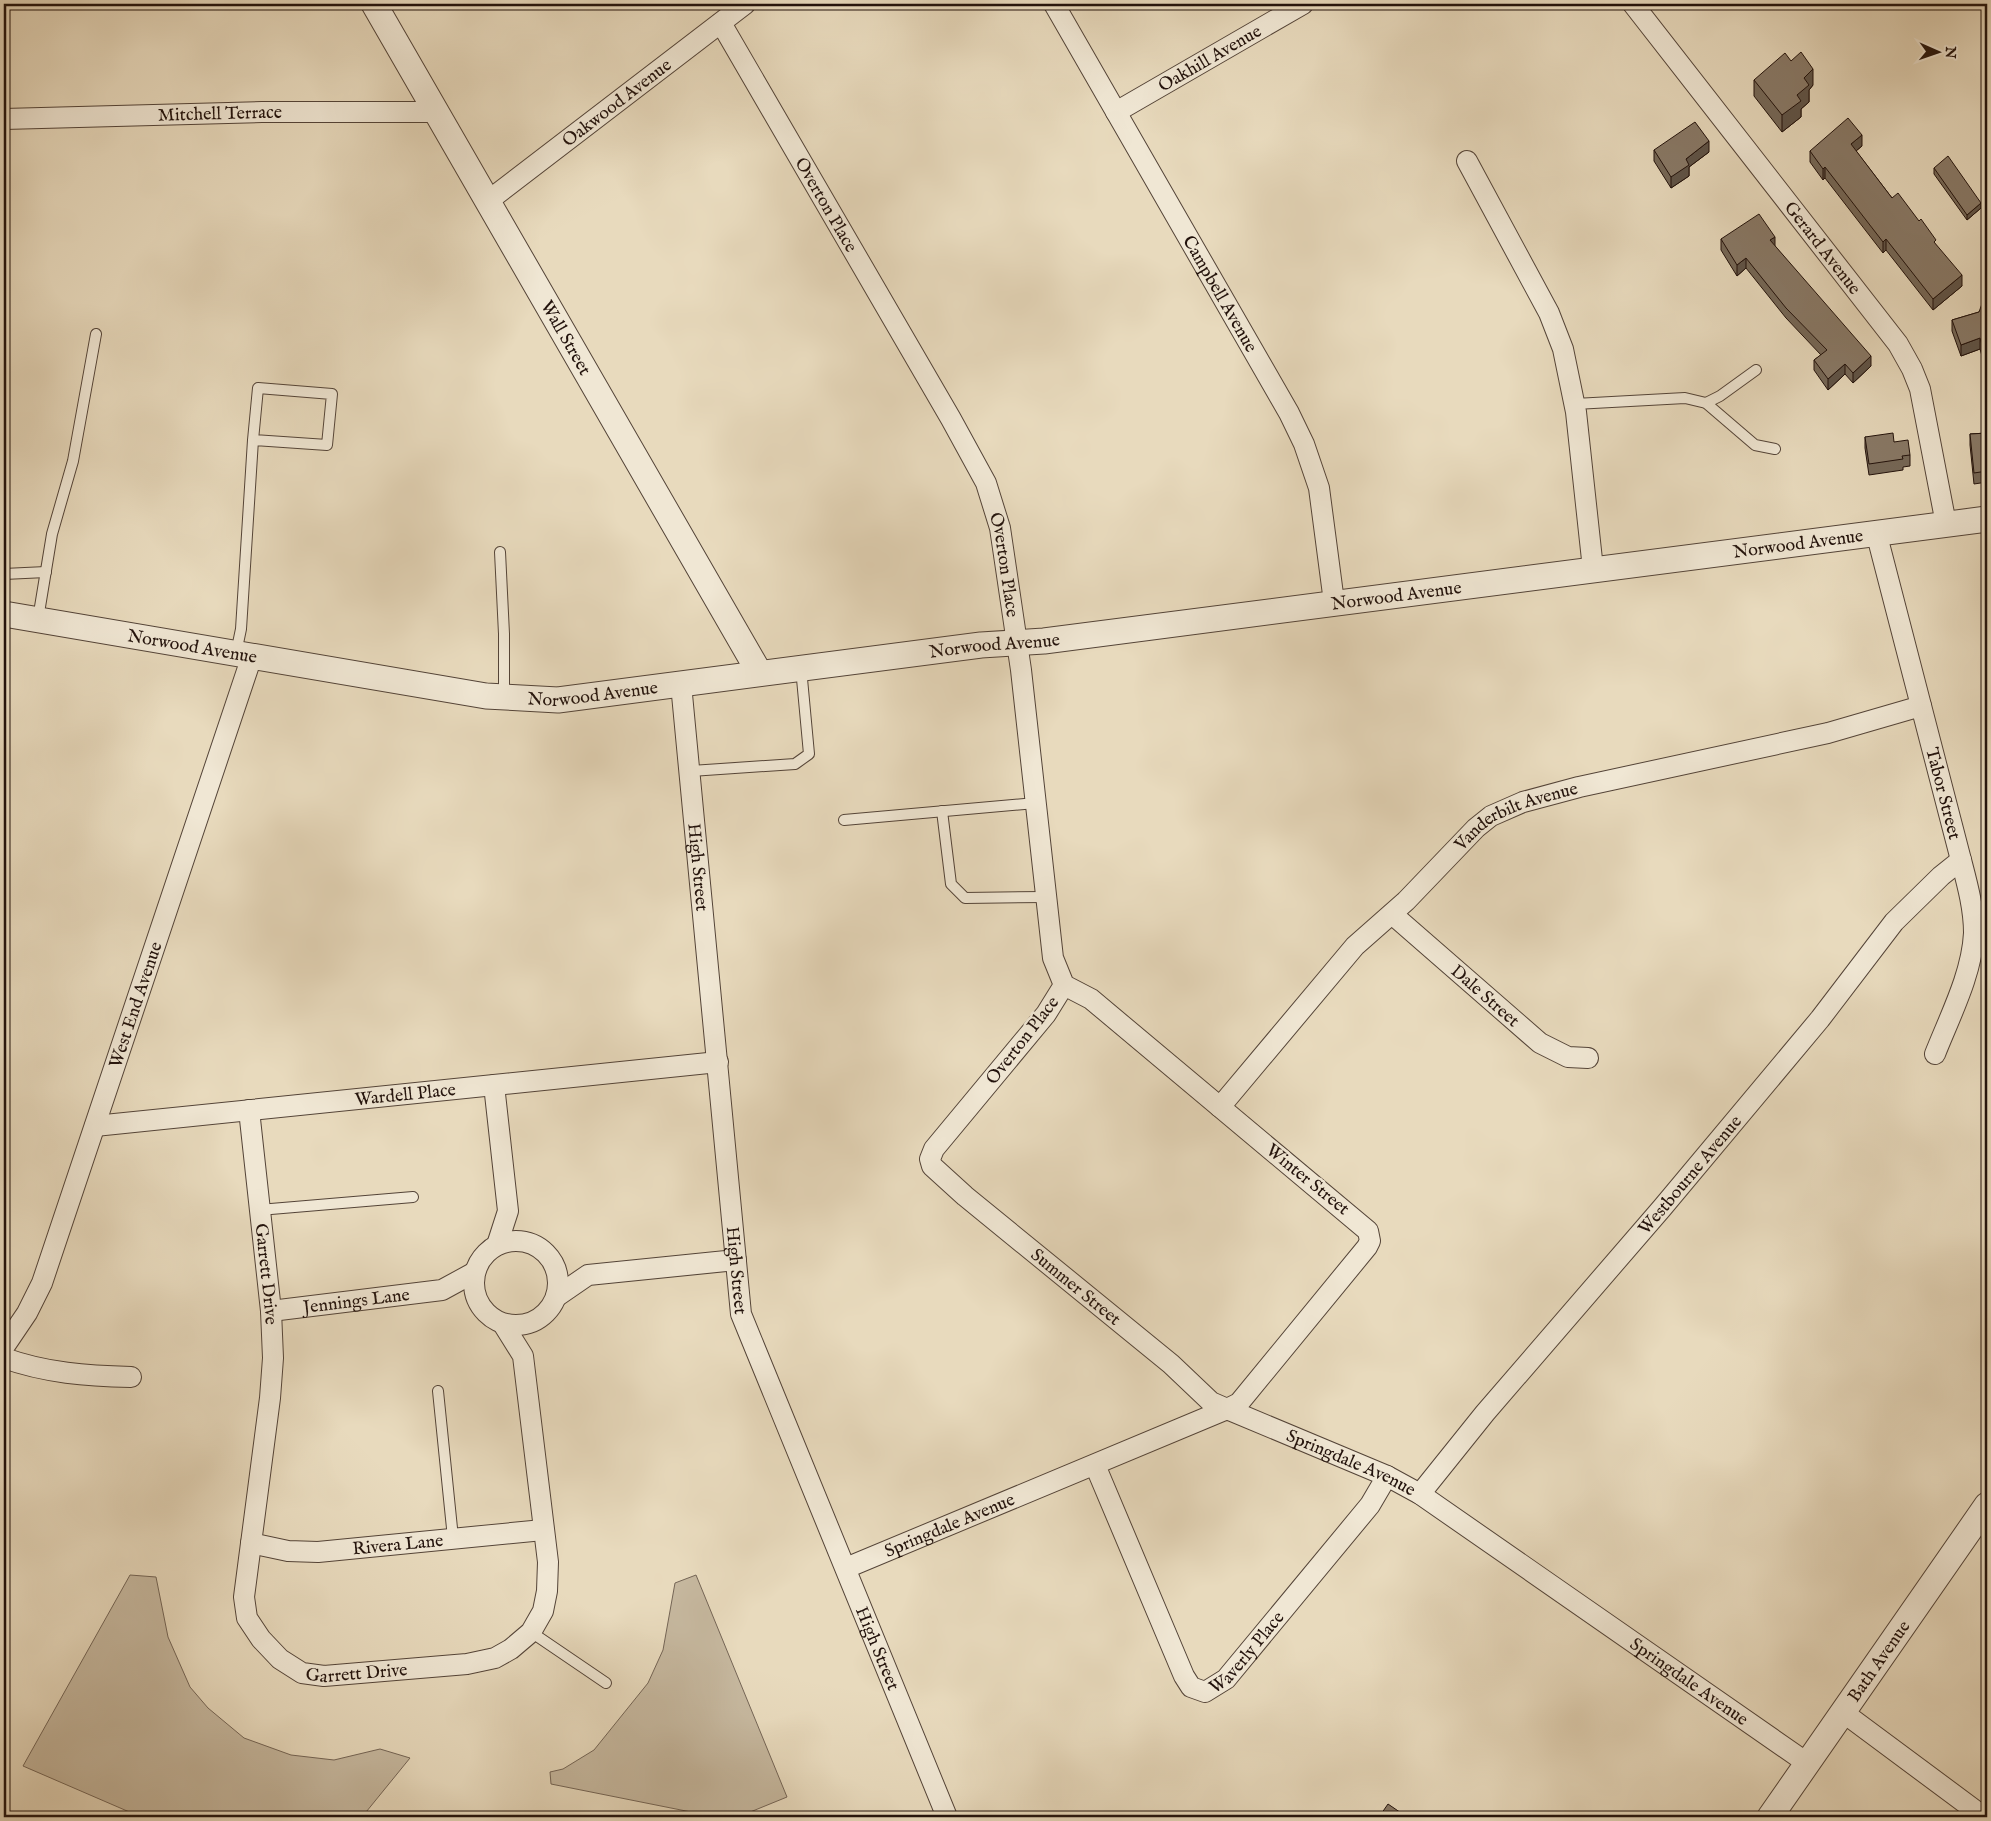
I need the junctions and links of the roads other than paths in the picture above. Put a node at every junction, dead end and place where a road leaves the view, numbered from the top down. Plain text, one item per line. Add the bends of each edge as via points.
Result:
1 (374, 4) edge
2 (745, 4) edge
3 (1054, 4) edge
4 (1303, 4) edge
5 (1633, 4) edge
6 (720, 23) junction
7 (436, 112) junction
8 (1116, 112) junction
9 (4, 119) edge
10 (1467, 161) dead end
11 (488, 201) junction
12 (96, 334) dead end
13 (1756, 370) dead end
14 (1706, 403) junction
15 (1575, 404) junction
16 (252, 440) junction
17 (1775, 449) dead end
18 (1987, 519) edge
19 (1946, 524) junction
20 (1876, 532) junction
21 (500, 552) dead end
22 (1593, 568) junction
23 (46, 572) junction
24 (4, 574) edge
25 (1334, 602) junction
26 (4, 614) edge
27 (38, 620) junction
28 (1017, 642) junction
29 (244, 655) junction
30 (801, 668) junction
31 (759, 672) junction
32 (681, 684) junction
33 (504, 698) junction
34 (1921, 706) junction
35 (691, 771) junction
36 (1036, 803) junction
37 (942, 811) junction
38 (844, 820) dead end
39 (1961, 860) junction
40 (1046, 897) junction
41 (1392, 914) junction
42 (1064, 985) junction
43 (1935, 1054) dead end
44 (1588, 1058) dead end
45 (718, 1062) junction
46 (494, 1085) junction
47 (1220, 1107) junction
48 (248, 1110) junction
49 (95, 1126) junction
50 (930, 1159) joint
51 (413, 1196) dead end
52 (260, 1210) junction
53 (508, 1211) junction
54 (529, 1242) junction
55 (497, 1245) junction
56 (736, 1260) junction
57 (554, 1262) junction
58 (475, 1272) junction
59 (588, 1275) junction
60 (442, 1290) junction
61 (556, 1298) junction
62 (479, 1304) junction
63 (271, 1311) junction
64 (537, 1320) junction
65 (503, 1324) junction
66 (4, 1347) edge
67 (523, 1356) junction
68 (4, 1358) edge
69 (132, 1377) dead end
70 (438, 1391) dead end
71 (1228, 1409) junction
72 (1095, 1466) junction
73 (1387, 1476) junction
74 (1420, 1494) junction
75 (1987, 1505) edge
76 (543, 1530) junction
77 (453, 1538) junction
78 (251, 1543) junction
79 (846, 1568) junction
80 (531, 1632) junction
81 (606, 1683) dead end
82 (1844, 1713) junction
83 (1807, 1763) junction
84 (947, 1817) edge
85 (1770, 1817) edge
86 (1984, 1817) edge

1 - 7 street, Wall Street
2 - 6 street, Oakwood Avenue
3 - 8 street, Campbell Avenue
4 - 8 street, Oakhill Avenue
5 - 19 street, Gerard Avenue via 1898,344 1920,389
6 - 11 street, Oakwood Avenue
6 - 28 street, Overton Place via 986,483 1000,528
7 - 9 street, Mitchell Terrace via 262,112
7 - 11 street, Wall Street
8 - 25 street, Campbell Avenue via 1304,444 1319,488
10 - 15 street via 1549,313 1563,349
11 - 31 street, Wall Street
12 - 23 lane via 73,460 52,534
13 - 14 lane
14 - 15 lane via 1685,398
14 - 17 lane via 1754,445
15 - 22 street
16 - 16 lane via 258,388 332,394 328,445
16 - 29 lane via 241,628
18 - 19 street, Norwood Avenue
19 - 20 street, Norwood Avenue
20 - 22 street, Norwood Avenue
20 - 34 street, Tabor Street
21 - 33 lane
22 - 25 street, Norwood Avenue
23 - 24 lane
23 - 27 lane
25 - 28 street, Norwood Avenue
26 - 27 street, Norwood Avenue
27 - 29 street, Norwood Avenue
28 - 30 street, Norwood Avenue
28 - 36 street, Overton Place
29 - 33 street, Norwood Avenue
29 - 49 street, West End Avenue
30 - 31 street, Norwood Avenue
30 - 35 lane via 810,754 795,764
31 - 32 street, Norwood Avenue
32 - 33 street, Norwood Avenue via 558,700
32 - 35 street, High Street
34 - 39 street, Tabor Street
34 - 41 street, Vanderbilt Avenue via 1828,733 1580,787 1505,808 1476,828
35 - 45 street, High Street
36 - 37 lane
36 - 40 street, Overton Place
37 - 38 lane
37 - 40 lane via 951,884 965,898
39 - 43 street, Tabor Street via 1972,910 1972,946 1962,986
39 - 74 street, Westbourne Avenue via 1894,922 1820,1019
40 - 42 street, Overton Place via 1053,958
41 - 44 street, Dale Street via 1540,1043 1568,1057
41 - 47 street, Vanderbilt Avenue via 1355,946 1329,975
42 - 47 street, Winter Street via 1091,999
42 - 50 street, Overton Place via 1046,1014 934,1149
45 - 46 street, Wardell Place
45 - 56 street, High Street
46 - 48 street, Wardell Place
46 - 53 street
47 - 71 street, Winter Street via 1364,1226 1370,1241 1239,1403
48 - 49 street, Wardell Place
48 - 52 street, Garrett Drive
49 - 66 street, West End Avenue via 42,1284
50 - 71 street, Summer Street via 932,1166 965,1196 1172,1364 1211,1402
51 - 52 lane
52 - 63 street, Garrett Drive
53 - 54 street
53 - 55 street
54 - 55 street via 508,1241
54 - 57 street via 547,1253
55 - 58 street via 484,1256
56 - 59 street
56 - 79 street, High Street via 741,1314
57 - 59 street
57 - 61 street via 559,1286
58 - 60 street, Jennings Lane
58 - 62 street
59 - 61 street
60 - 62 street, Jennings Lane
60 - 63 street, Jennings Lane
61 - 64 street, Garrett Drive via 546,1314
62 - 65 street, Garrett Drive via 489,1316
63 - 78 street, Garrett Drive via 273,1358 270,1398
64 - 65 street via 515,1326
64 - 67 street, Garrett Drive
65 - 67 street, Garrett Drive
67 - 76 street, Garrett Drive
68 - 69 street via 62,1373
70 - 77 lane
71 - 72 street, Springdale Avenue
71 - 73 street, Springdale Avenue
72 - 73 street, Waverly Place via 1184,1676 1191,1687 1205,1692 1226,1679 1370,1505
72 - 79 street, Springdale Avenue
73 - 74 street, Springdale Avenue
74 - 83 street, Springdale Avenue
75 - 82 street, Bath Avenue
76 - 77 street, Rivera Lane
76 - 80 street, Garrett Drive via 548,1562 547,1591 543,1611
77 - 78 street, Rivera Lane via 318,1552 288,1551
78 - 80 street, Garrett Drive via 244,1597 247,1618 260,1639 280,1659 302,1673 324,1676 467,1664 495,1658
79 - 84 street, High Street
80 - 81 lane
82 - 83 street, Bath Avenue
82 - 86 street
83 - 85 street, Bath Avenue

